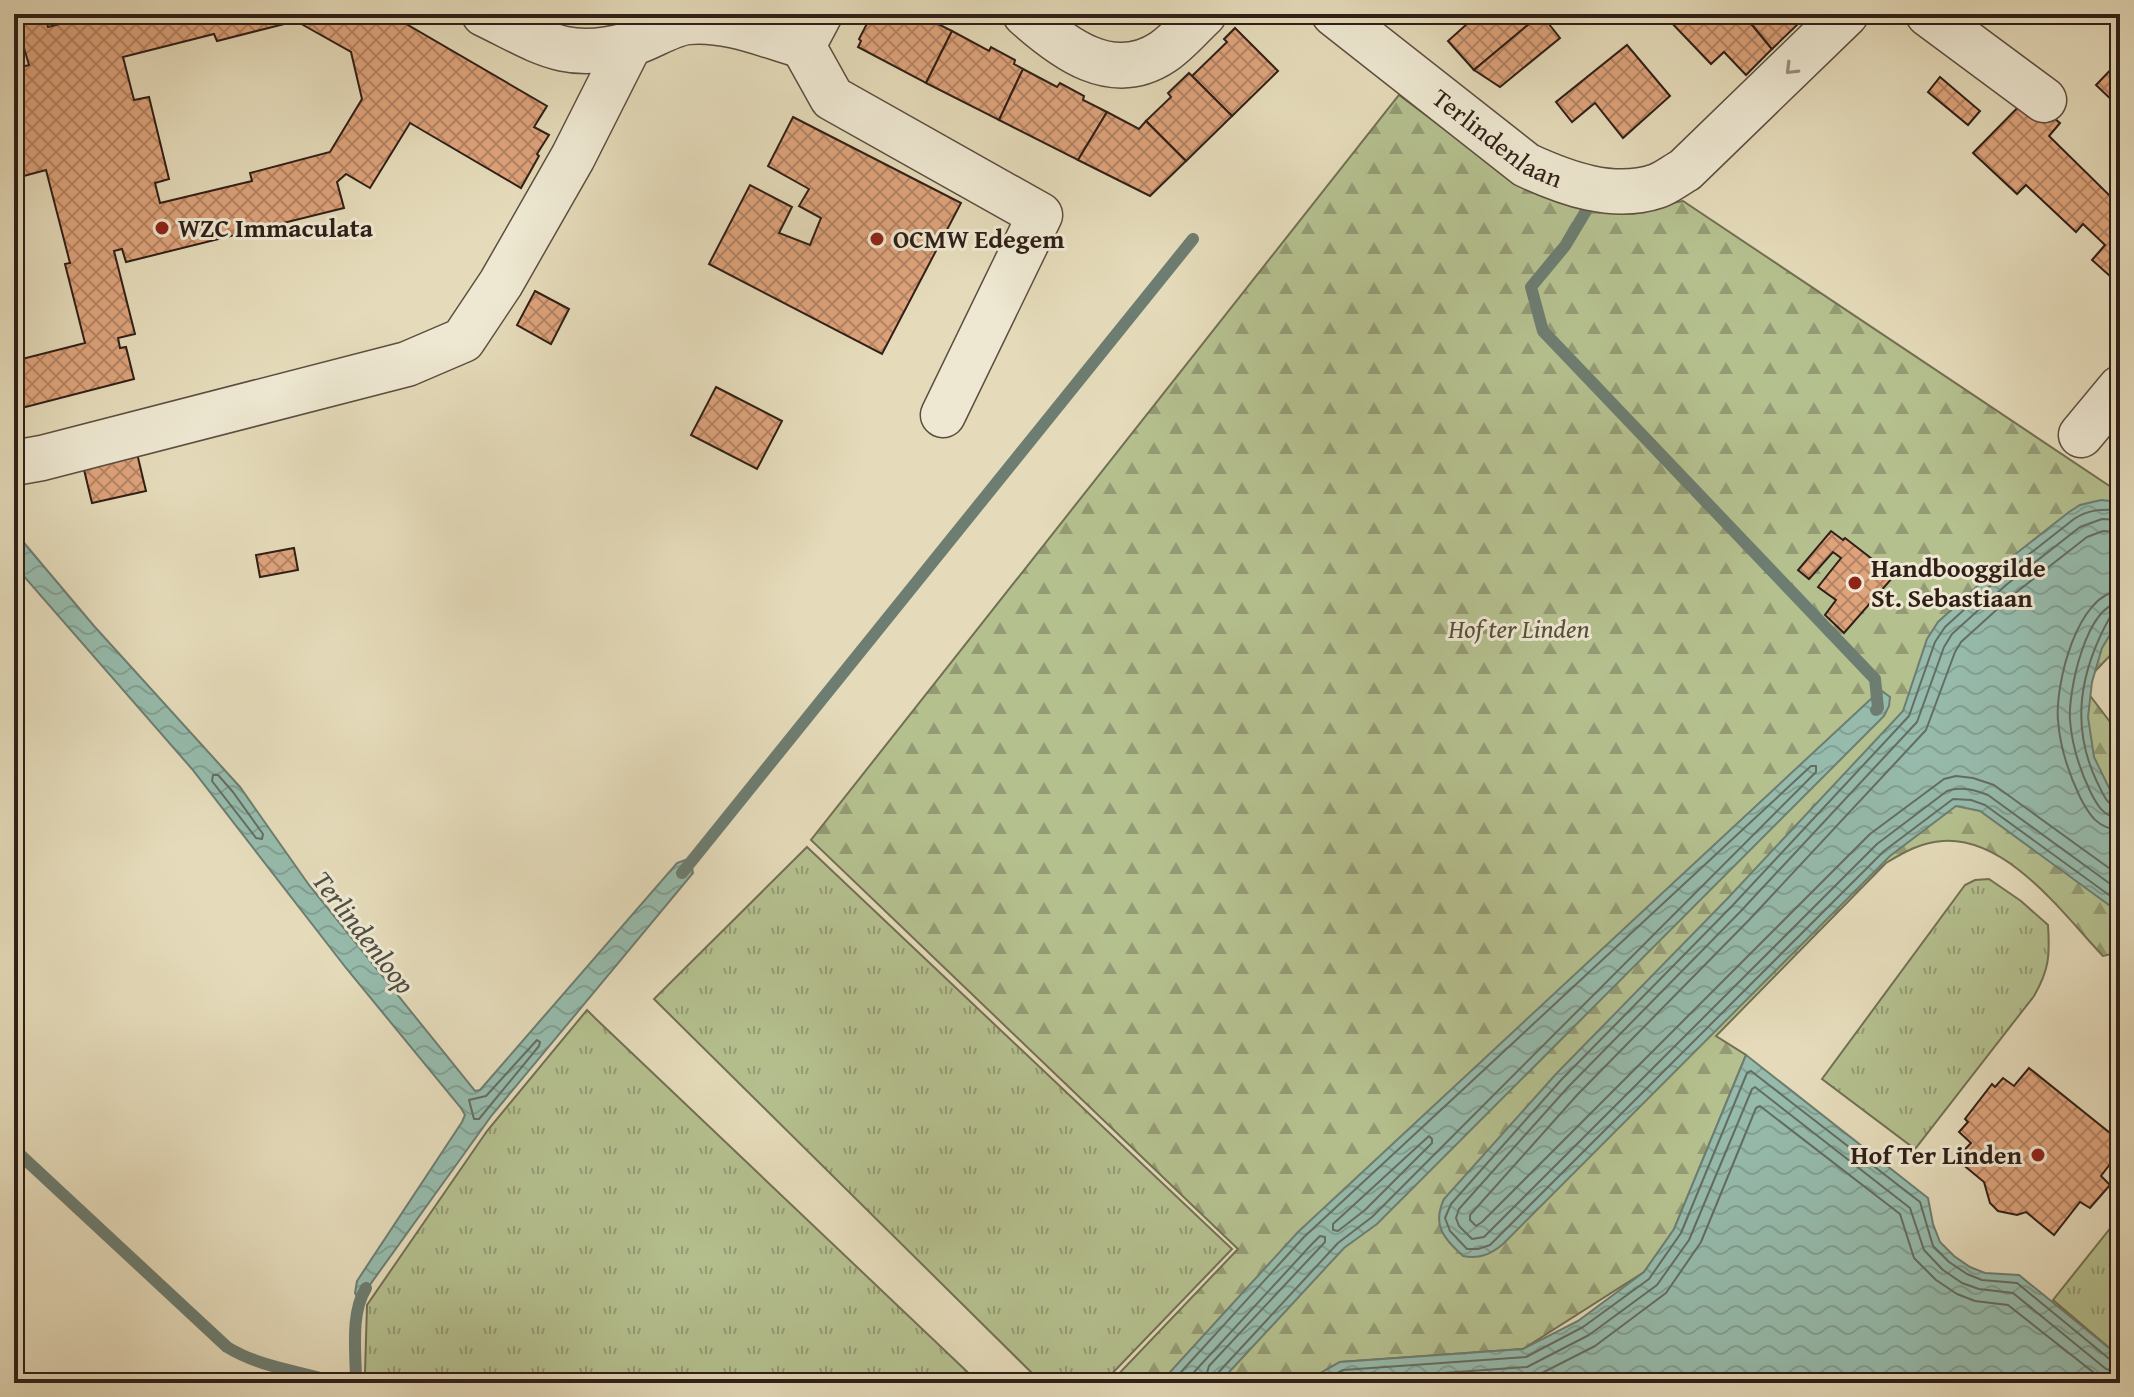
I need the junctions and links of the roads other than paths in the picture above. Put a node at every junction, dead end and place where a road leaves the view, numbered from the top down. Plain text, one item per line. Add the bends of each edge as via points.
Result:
1 (484, 14) edge
2 (1025, 14) edge
3 (1204, 14) edge
4 (1334, 14) edge
5 (1846, 14) edge
6 (1928, 14) edge
7 (812, 30) edge
8 (630, 44) junction
9 (2044, 100) dead end
10 (2120, 388) edge
11 (943, 415) dead end
12 (2081, 435) dead end
13 (14, 463) edge

1 - 8 street via 560,51 591,52
2 - 3 street via 1054,40 1088,59 1126,68 1162,53
5 -> 4 street, Terlindenlaan via 1685,170 1656,186 1624,191 1591,189 1526,165
6 - 9 street
7 - 8 street via 687,22
7 - 11 street via 832,98 1040,215
8 - 13 street via 573,157 463,340 407,364
10 - 12 street

